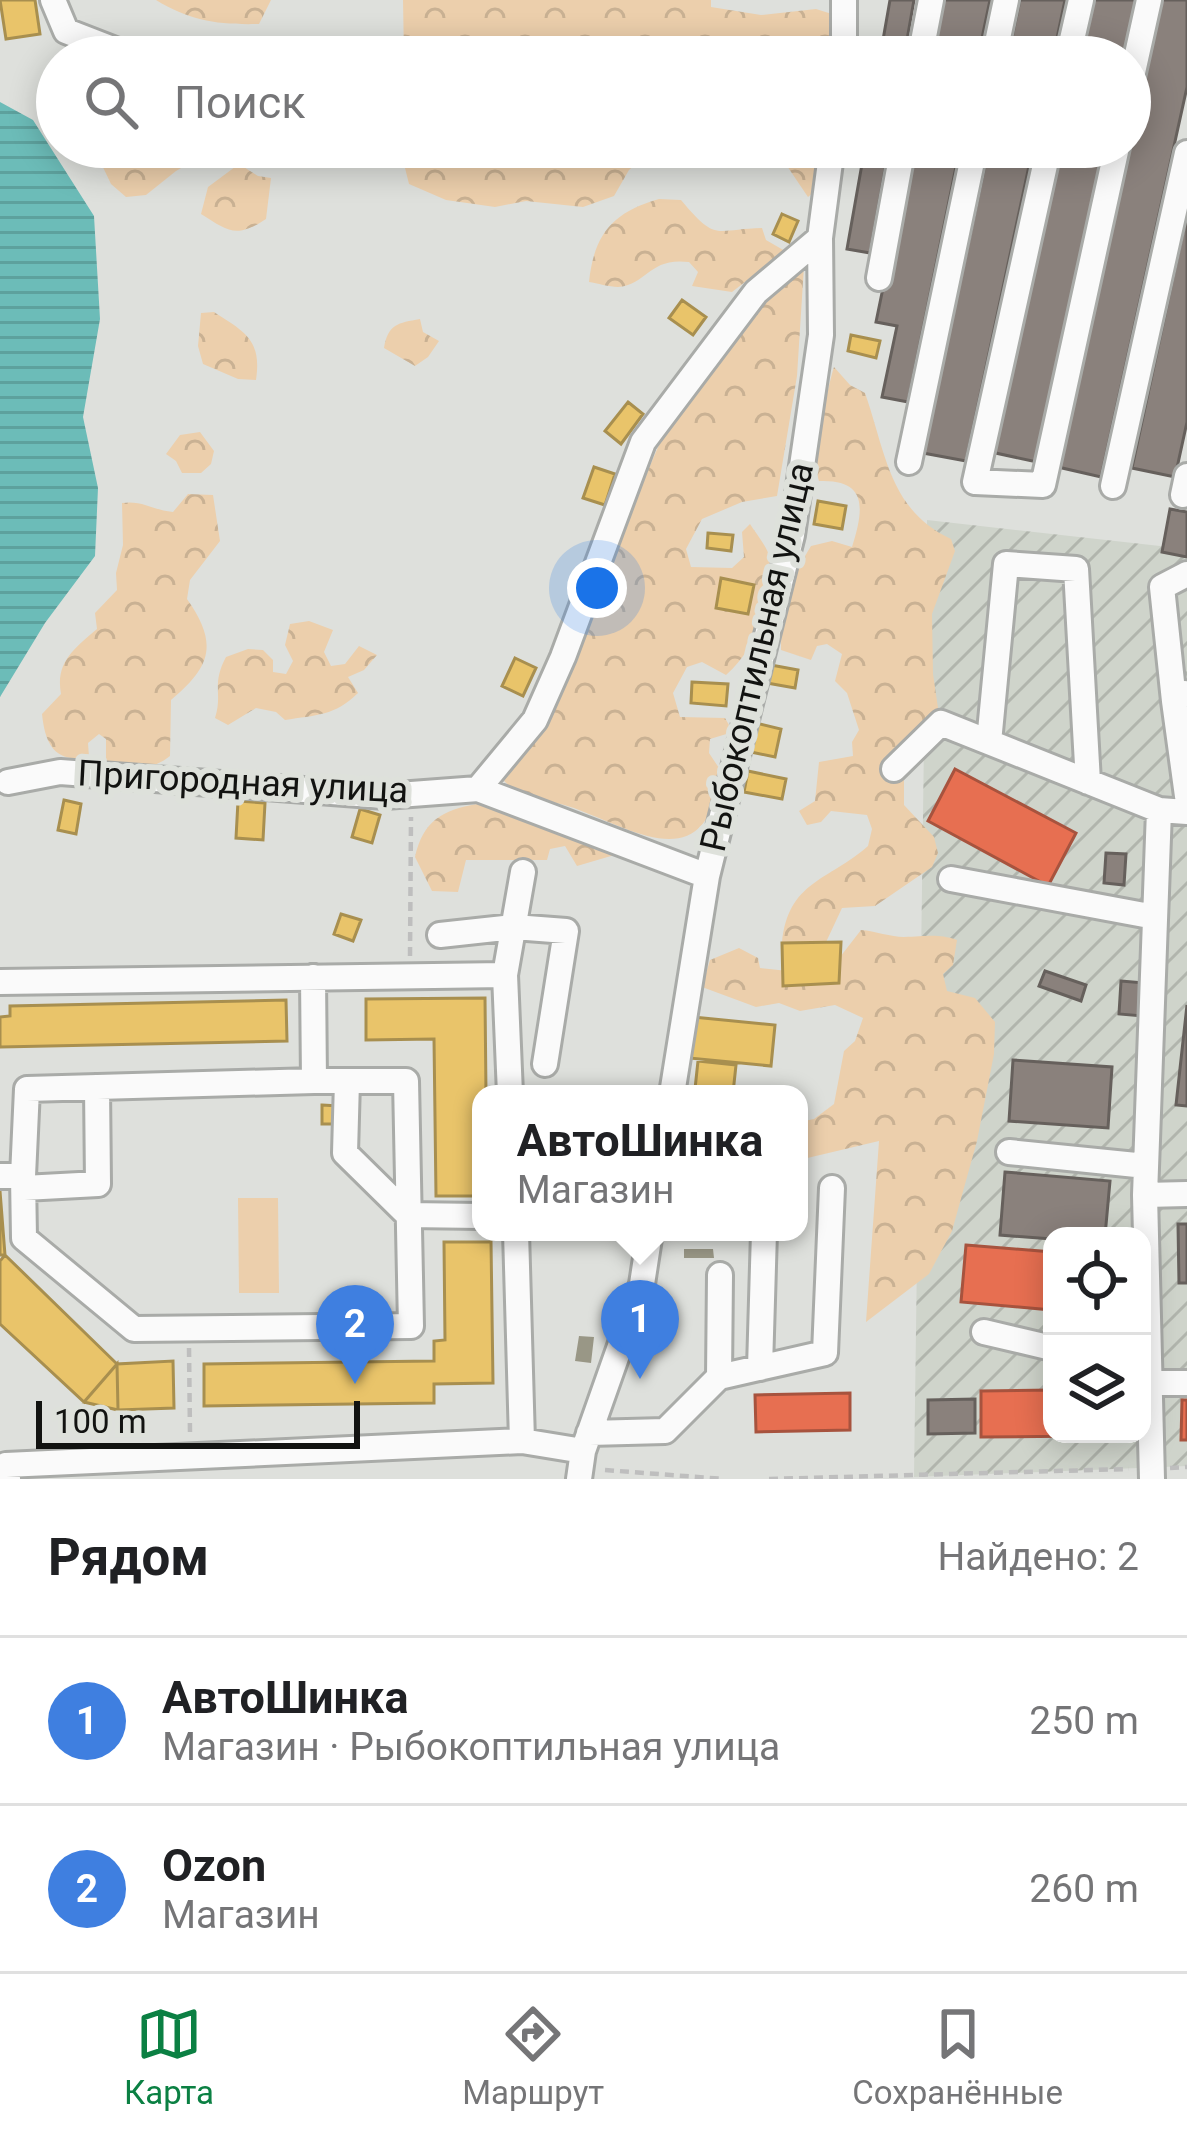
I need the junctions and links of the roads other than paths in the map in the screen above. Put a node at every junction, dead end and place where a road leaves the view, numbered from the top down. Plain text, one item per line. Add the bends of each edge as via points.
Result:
1 (53, 0) edge
2 (844, 0) edge
3 (931, 0) edge
4 (1006, 0) edge
5 (1081, 0) edge
6 (1149, 0) edge
7 (79, 36) edge
8 (844, 36) edge
9 (924, 36) edge
10 (998, 36) edge
11 (1073, 36) edge
12 (1141, 36) edge
13 (1187, 153) edge
14 (829, 168) edge
15 (899, 168) edge
16 (971, 168) edge
17 (1044, 168) edge
18 (1112, 168) edge
19 (820, 238) junction
20 (879, 278) dead end
21 (909, 462) dead end
22 (1113, 486) dead end
23 (1187, 574) edge
24 (1180, 696) edge
25 (989, 742) junction
26 (894, 769) dead end
27 (8, 782) dead end
28 (1088, 782) junction
29 (478, 789) junction
30 (1187, 796) edge
31 (1159, 810) junction
32 (1187, 812) edge
33 (524, 872) dead end
34 (707, 876) junction
35 (951, 879) dead end
36 (1155, 917) junction
37 (514, 927) junction
38 (440, 935) dead end
39 (313, 976) junction
40 (505, 976) junction
41 (0, 982) edge
42 (545, 1064) dead end
43 (314, 1081) junction
44 (347, 1081) junction
45 (510, 1085) edge
46 (673, 1085) edge
47 (97, 1087) junction
48 (1009, 1152) dead end
49 (1146, 1166) junction
50 (16, 1180) edge
51 (832, 1188) dead end
52 (1187, 1194) edge
53 (1144, 1195) junction
54 (408, 1215) junction
55 (472, 1216) edge
56 (516, 1241) edge
57 (649, 1241) edge
58 (764, 1241) edge
59 (720, 1275) dead end
60 (984, 1332) dead end
61 (1147, 1335) edge
62 (1043, 1346) edge
63 (760, 1368) junction
64 (1151, 1375) edge
65 (719, 1377) junction
66 (1187, 1383) edge
67 (521, 1441) junction
68 (586, 1442) junction
69 (1151, 1443) edge
70 (4, 1467) edge
71 (1152, 1474) edge
72 (579, 1479) edge

1 - 7 street via 66,31
2 - 8 street
3 - 9 street
4 - 10 street
5 - 11 street
6 - 12 street
13 - 22 street
14 - 19 street, Рыбокоптильная улица
15 - 20 street
16 - 21 street
17 - 18 street via 975,482 1042,485
19 - 29 street via 755,292 643,442 535,720
19 - 34 street, Рыбокоптильная улица via 821,335 792,535
23 - 24 street via 1162,587
24 - 30 street
25 - 26 street via 941,722
25 - 28 street
25 - 28 street via 1006,564 1076,568
27 - 29 street, Пригородная улица via 60,772 385,796
28 - 31 street
29 - 34 street
31 - 32 street
31 - 36 street
33 - 37 street
34 - 46 street, Рыбокоптильная улица
35 - 36 street
36 - 49 street
37 - 38 street
37 - 40 street
37 - 42 street via 566,931
39 - 40 street
39 - 41 street
39 - 43 street
40 - 45 street
43 - 44 street
43 - 47 street
44 - 54 street via 345,1153
44 - 54 street via 406,1081
47 - 50 street via 27,1089
47 - 50 street via 98,1184
48 - 49 street
49 - 53 street
50 - 54 street via 24,1238 134,1329 411,1326
51 - 63 street via 825,1353
52 - 53 street
53 - 61 street
54 - 55 street
56 - 67 street
57 - 68 street via 642,1284
58 - 63 street
59 - 65 street
60 - 62 street
63 - 65 street
64 - 66 street
65 - 68 street via 665,1431
67 - 68 street
67 - 70 street
68 - 72 street
69 - 71 street

